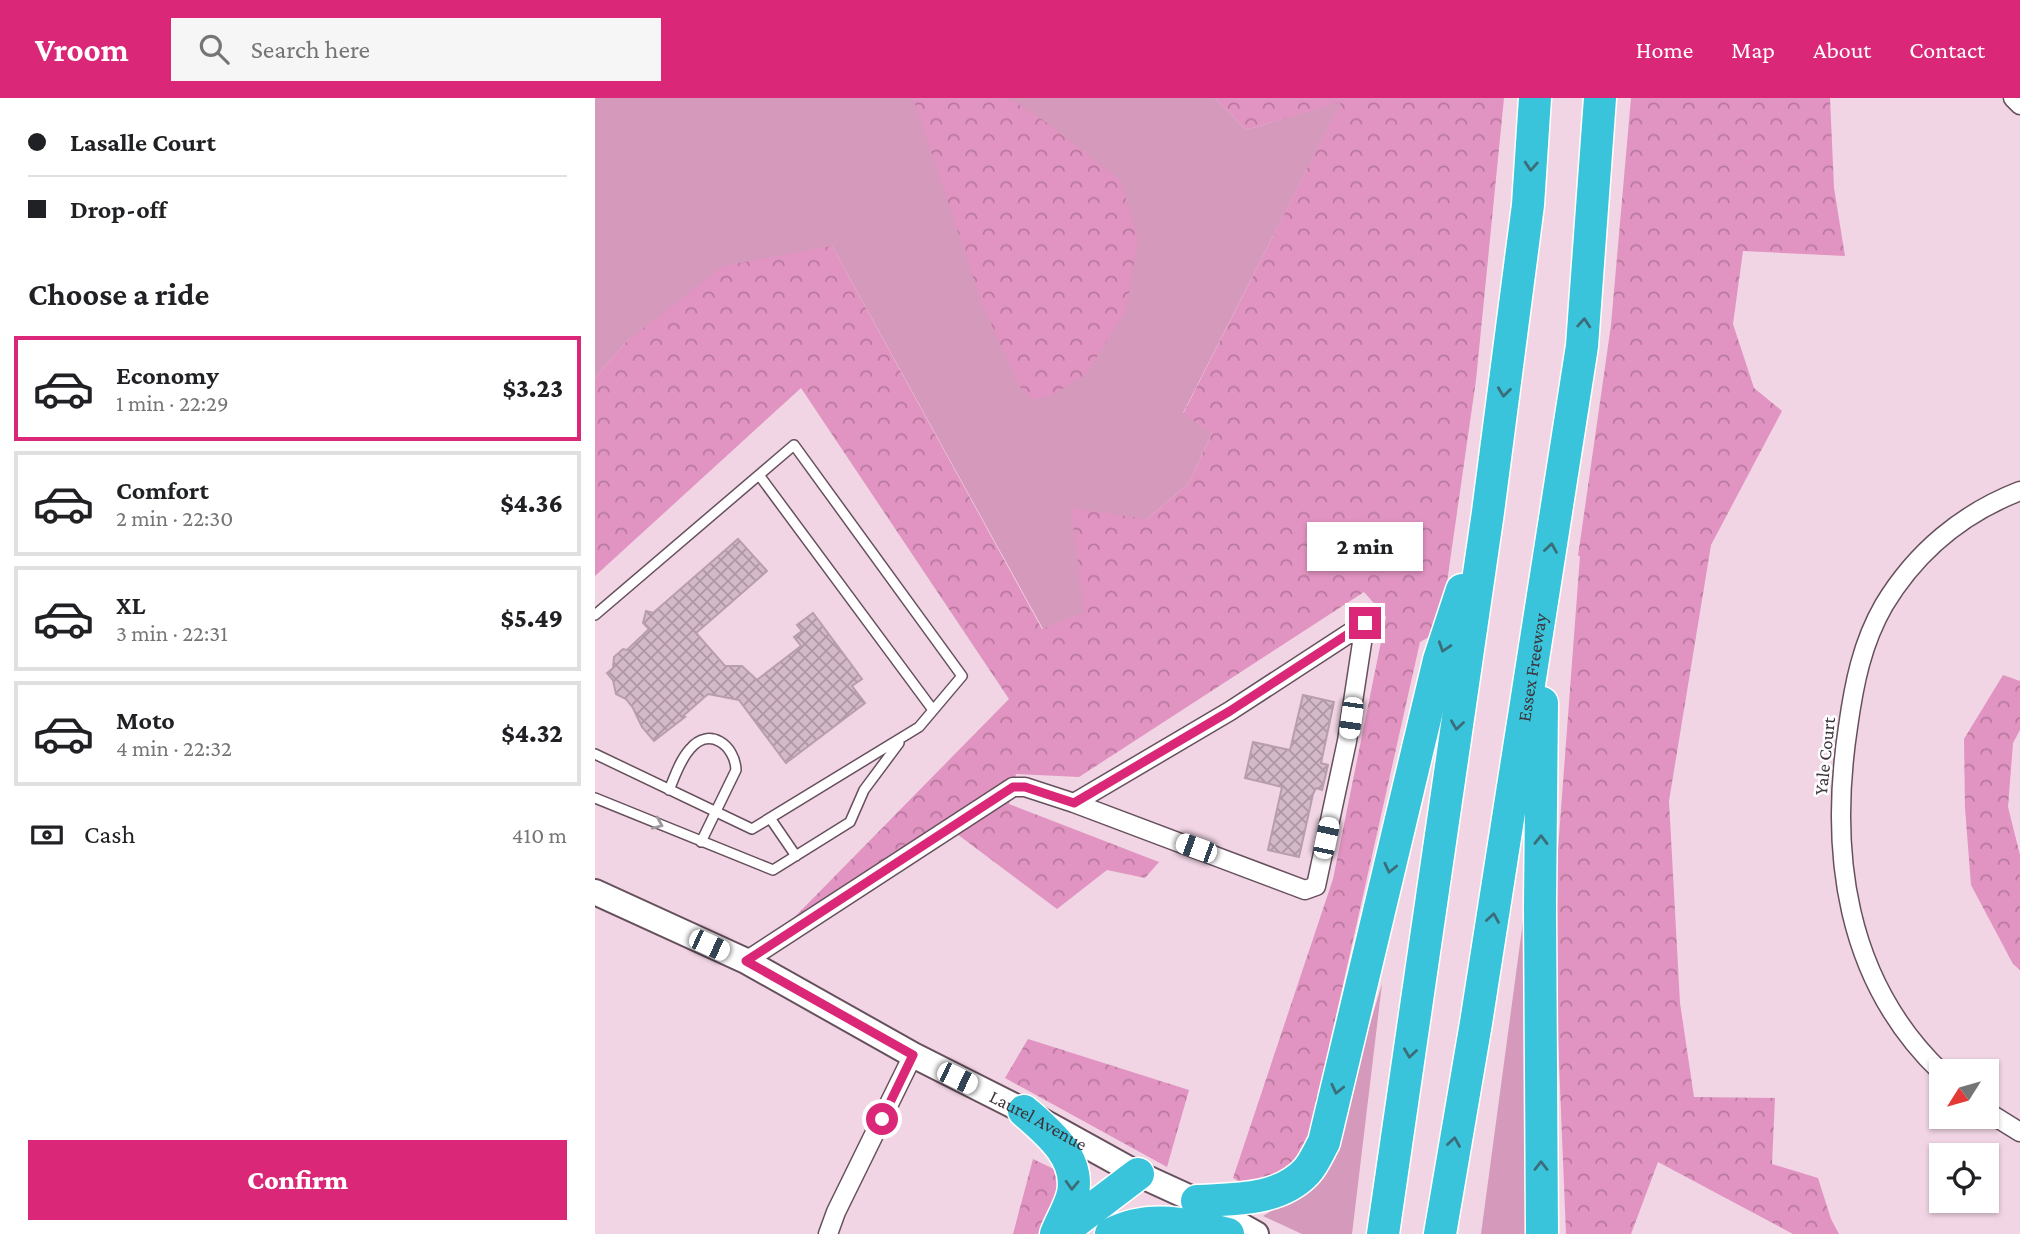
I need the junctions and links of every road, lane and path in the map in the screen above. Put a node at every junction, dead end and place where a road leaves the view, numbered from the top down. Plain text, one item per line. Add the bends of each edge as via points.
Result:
1 (1535, 98) edge
2 (1600, 98) edge
3 (2013, 98) edge
4 (2020, 105) edge
5 (759, 475) junction
6 (2020, 491) edge
7 (1488, 512) junction
8 (1542, 603) junction
9 (595, 615) edge
10 (933, 710) junction
11 (903, 737) junction
12 (595, 754) edge
13 (670, 790) junction
14 (595, 798) edge
15 (1074, 803) junction
16 (714, 811) junction
17 (770, 818) junction
18 (701, 842) junction
19 (796, 856) junction
20 (595, 892) edge
21 (746, 961) junction
22 (913, 1055) junction
23 (1929, 1059) edge
24 (1024, 1111) junction
25 (1999, 1119) edge
26 (2020, 1132) edge
27 (1138, 1174) junction
28 (1448, 1182) junction
29 (1197, 1201) junction
30 (1384, 1228) edge
31 (828, 1234) edge
32 (1058, 1234) edge
33 (1111, 1234) edge
34 (1228, 1234) edge
35 (1256, 1234) edge
36 (1440, 1234) edge
37 (1447, 1234) edge
38 (1542, 1234) edge

1 -> 7 highway via 1528,205
8 -> 2 highway, Essex Freeway via 1582,346
3 - 4 street
5 - 9 lane
5 - 10 lane
5 - 10 lane via 794,445 962,676
6 - 23 street, Yale Court via 1955,525 1915,562 1871,631 1854,683 1842,762 1839,836 1849,909 1874,978
7 -> 29 highway via 1439,660 1324,1142 1307,1171 1289,1184 1260,1197
7 -> 30 highway
28 -> 8 highway, Essex Freeway
38 -> 8 highway
10 - 11 lane
11 - 17 lane
11 - 19 lane via 864,790 850,822
12 - 13 lane
13 - 16 lane
13 - 16 lane via 695,744 720,741 730,749 736,770
14 -> 18 lane
15 - 15 street via 1305,890 1316,886 1347,741 1365,623 1230,711
15 - 21 street via 1013,787
16 - 17 lane via 752,829
16 - 18 lane
17 - 19 lane
18 - 19 lane via 773,870
20 - 21 main road, Laurel Avenue
21 - 22 main road, Laurel Avenue
22 - 24 main road, Laurel Avenue
22 - 31 street
24 - 27 main road, Laurel Avenue
24 -> 32 highway via 1053,1136 1069,1162 1073,1193
25 - 26 street
27 - 29 main road, Laurel Avenue
27 - 32 highway
28 - 36 highway, Essex Freeway
28 - 37 highway
29 - 35 main road, Laurel Avenue
33 - 34 highway via 1154,1222

